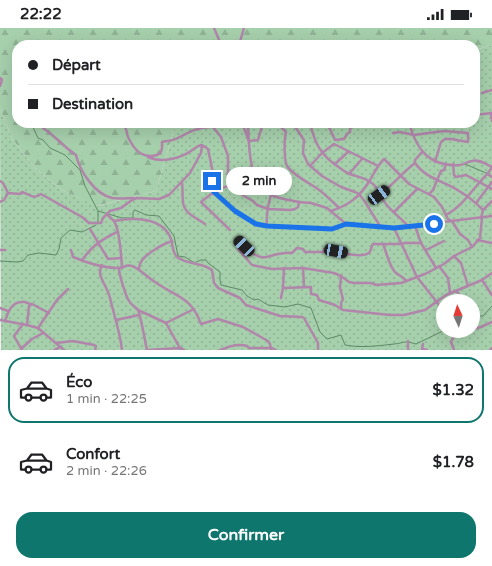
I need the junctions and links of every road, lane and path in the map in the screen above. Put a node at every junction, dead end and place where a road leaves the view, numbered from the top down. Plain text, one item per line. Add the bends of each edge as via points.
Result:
1 (214, 28) edge
2 (244, 28) edge
3 (219, 40) edge
4 (240, 40) edge
5 (0, 78) edge
6 (0, 86) edge
7 (492, 90) edge
8 (482, 93) dead end
9 (491, 113) edge
10 (480, 114) edge
11 (492, 121) edge
12 (43, 128) edge
13 (126, 128) edge
14 (198, 128) edge
15 (214, 128) edge
16 (244, 128) edge
17 (248, 128) edge
18 (262, 128) edge
19 (283, 128) edge
20 (296, 128) edge
21 (311, 128) edge
22 (329, 128) edge
23 (351, 128) edge
24 (410, 128) edge
25 (393, 133) dead end
26 (412, 135) junction
27 (249, 140) junction
28 (202, 145) junction
29 (349, 151) junction
30 (422, 152) junction
31 (322, 153) junction
32 (148, 157) junction
33 (362, 159) junction
34 (435, 162) junction
35 (334, 164) junction
36 (415, 164) junction
37 (446, 164) junction
38 (453, 164) junction
39 (310, 166) junction
40 (378, 166) junction
41 (492, 167) edge
42 (487, 173) junction
43 (350, 174) junction
44 (400, 176) junction
45 (492, 177) edge
46 (369, 181) junction
47 (436, 181) junction
48 (0, 182) edge
49 (479, 182) junction
50 (492, 182) edge
51 (182, 183) junction
52 (233, 186) junction
53 (490, 188) edge
54 (417, 190) junction
55 (8, 193) junction
56 (216, 194) junction
57 (359, 194) junction
58 (429, 194) junction
59 (271, 195) junction
60 (379, 195) junction
61 (467, 197) junction
62 (137, 198) junction
63 (492, 200) edge
64 (0, 202) edge
65 (299, 202) junction
66 (476, 203) junction
67 (339, 208) junction
68 (268, 209) junction
69 (483, 210) junction
70 (330, 211) junction
71 (394, 212) junction
72 (106, 214) junction
73 (446, 215) junction
74 (492, 216) edge
75 (481, 218) junction
76 (114, 221) junction
77 (452, 221) junction
78 (205, 224) dead end
79 (346, 224) junction
80 (267, 226) junction
81 (378, 226) junction
82 (408, 226) junction
83 (415, 226) junction
84 (394, 228) junction
85 (90, 229) dead end
86 (230, 230) dead end
87 (117, 232) junction
88 (237, 238) dead end
89 (477, 240) junction
90 (172, 241) junction
91 (444, 241) dead end
92 (98, 242) junction
93 (422, 243) junction
94 (492, 243) edge
95 (383, 244) junction
96 (401, 244) junction
97 (472, 247) junction
98 (238, 249) dead end
99 (0, 250) edge
100 (5, 250) dead end
101 (72, 250) dead end
102 (426, 250) junction
103 (454, 256) junction
104 (121, 258) junction
105 (82, 260) junction
106 (102, 265) junction
107 (437, 267) junction
108 (121, 268) junction
109 (284, 268) junction
110 (303, 268) junction
111 (139, 270) junction
112 (492, 274) edge
113 (341, 276) junction
114 (417, 277) junction
115 (482, 280) junction
116 (406, 281) junction
117 (468, 286) junction
118 (304, 287) junction
119 (284, 288) junction
120 (68, 289) dead end
121 (457, 292) joint
122 (450, 293) joint
123 (492, 294) edge
124 (281, 298) dead end
125 (436, 302) joint
126 (32, 304) junction
127 (0, 308) edge
128 (194, 309) junction
129 (138, 310) junction
130 (341, 310) junction
131 (8, 312) junction
132 (48, 313) junction
133 (139, 315) junction
134 (0, 320) edge
135 (116, 320) junction
136 (5, 321) junction
137 (492, 322) edge
138 (166, 323) junction
139 (23, 324) junction
140 (27, 325) junction
141 (38, 328) junction
142 (480, 328) edge
143 (43, 333) junction
144 (453, 338) edge
145 (408, 341) dead end
146 (56, 343) junction
147 (423, 344) dead end
148 (60, 346) junction
149 (21, 349) edge
150 (182, 349) edge
151 (226, 349) edge
152 (249, 349) edge
153 (272, 349) edge
154 (54, 350) edge
155 (64, 350) edge
156 (95, 350) edge
157 (122, 350) edge
158 (147, 350) edge
159 (220, 350) edge
160 (276, 350) edge
161 (318, 350) edge
162 (408, 350) edge
163 (427, 350) edge
164 (454, 350) edge

1 - 3 street
2 - 4 street
5 - 6 street
7 - 8 street
9 - 10 street
9 - 11 street
12 - 62 street via 76,155 89,182 100,193 112,198
13 - 32 street via 136,150
14 - 32 street via 176,139 162,142 159,155
15 - 52 street via 226,150 228,178
16 - 27 street
17 - 27 street
18 - 27 street via 258,140
19 - 67 street via 286,132 285,161 288,168
20 - 39 street via 304,140 303,153
21 - 31 street
22 - 23 street via 335,140 344,139
24 - 26 street
25 - 26 street
26 - 30 street
26 - 34 street via 444,131 468,133 468,142 445,139 441,142
27 - 59 street via 253,172 263,189
28 - 32 street via 171,160
28 - 51 street via 190,173
28 - 56 street via 208,150 212,168 211,185
29 - 31 street via 334,144
29 - 33 street
29 - 35 street
30 - 34 street
30 - 36 street via 415,160
31 - 35 street
31 - 39 street
33 - 40 street
33 - 43 street
34 - 37 street
35 - 43 street
36 - 44 street
36 - 47 street via 419,170
37 - 38 street
37 - 47 street
38 - 41 street via 460,165 477,160
38 - 49 street via 456,177 466,175
39 - 57 street via 341,188
40 - 44 street via 384,159
40 - 46 street
41 - 42 street
42 - 45 street
42 - 49 street
43 - 46 street
44 - 54 street
44 - 60 street
46 - 57 street
46 - 60 street
47 - 58 street
47 - 61 street via 458,190
48 - 55 street
49 - 53 street
49 - 61 street
50 - 53 street
51 - 62 street via 169,195 160,199
51 - 78 street via 182,203 193,218
52 - 56 street via 224,188
52 - 68 street via 257,205
53 - 66 street
54 - 58 street
54 - 71 street
55 - 64 street
55 - 72 street via 22,192 34,197 41,194 89,223 102,223
56 - 80 street via 244,217 256,224
56 - 86 street via 211,194 201,202
57 - 67 street
57 - 81 street via 381,225
58 - 73 street
59 - 65 street
59 - 68 street
60 - 71 street
61 - 66 street
61 - 73 street via 459,207
62 - 72 street
63 - 69 street
65 - 68 street via 295,209
65 - 70 street via 311,203
66 - 69 street
67 - 70 street
68 - 80 street
69 - 75 street
70 - 79 street
71 - 82 street
72 - 76 street
73 - 77 street
74 - 75 street
75 - 77 street
75 - 89 street via 480,238
76 - 87 street
76 - 90 street via 124,219 154,222 167,231
77 - 83 street
77 - 97 street
79 - 80 street via 332,229
79 - 81 street
81 - 84 street
82 - 83 street
82 - 84 street
83 - 93 street
84 - 96 street
85 - 92 street
87 - 92 street
87 - 104 street
88 - 95 street via 259,257 283,252 292,253 297,248 305,252 324,252 324,249 359,256 369,253 373,244
89 - 94 street
89 - 97 street
90 - 111 street via 159,246 140,263
90 - 161 street via 177,257 212,270 214,283 218,288 240,298 246,305 276,315 304,318 318,343
91 - 102 street
92 - 104 street via 108,259
92 - 105 street
93 - 96 street
93 - 102 street
95 - 96 street
95 - 116 street via 395,273
96 - 114 street
97 - 103 street
98 - 109 street via 252,265 272,269
99 - 100 street
101 - 105 street via 73,257
102 - 107 street
103 - 107 street
103 - 117 street via 462,263
104 - 108 street
105 - 106 street
106 - 108 street
106 - 135 street via 100,275 110,297
107 - 114 street
107 - 122 street via 448,278
108 - 111 street via 130,266
108 - 129 street via 120,277 126,296
109 - 110 street
109 - 119 street
110 - 113 street
110 - 118 street
111 - 128 street via 182,297
112 - 115 street
113 - 116 street via 349,282 376,285
113 - 130 street
114 - 116 street
114 - 125 street
115 - 117 street
115 - 123 street
117 - 121 street
118 - 119 street
118 - 130 street via 311,287 311,294
119 - 124 street
120 - 132 street
121 - 122 street
125 - 130 street via 423,311 404,315
126 - 131 street via 24,301 13,304
126 - 132 street
126 - 140 street via 29,306
127 - 131 street
128 - 138 street
128 - 153 street via 201,324 218,319 238,326 268,341
129 - 133 street
129 - 138 street
131 - 136 street
132 - 141 street
133 - 135 street
133 - 158 street
134 - 136 street
135 - 157 street
136 - 139 street
137 - 142 street
138 - 150 street
139 - 140 street
139 - 149 street via 14,336
140 - 141 street
141 - 143 street
143 - 146 street
143 - 149 street
144 - 164 street
145 - 162 street
146 - 148 street
146 - 156 street via 79,342 96,346
147 - 163 street via 422,349
148 - 154 street
148 - 155 street
150 - 158 street
151 - 152 street via 240,344
151 - 159 street
152 - 153 street
153 - 160 street

